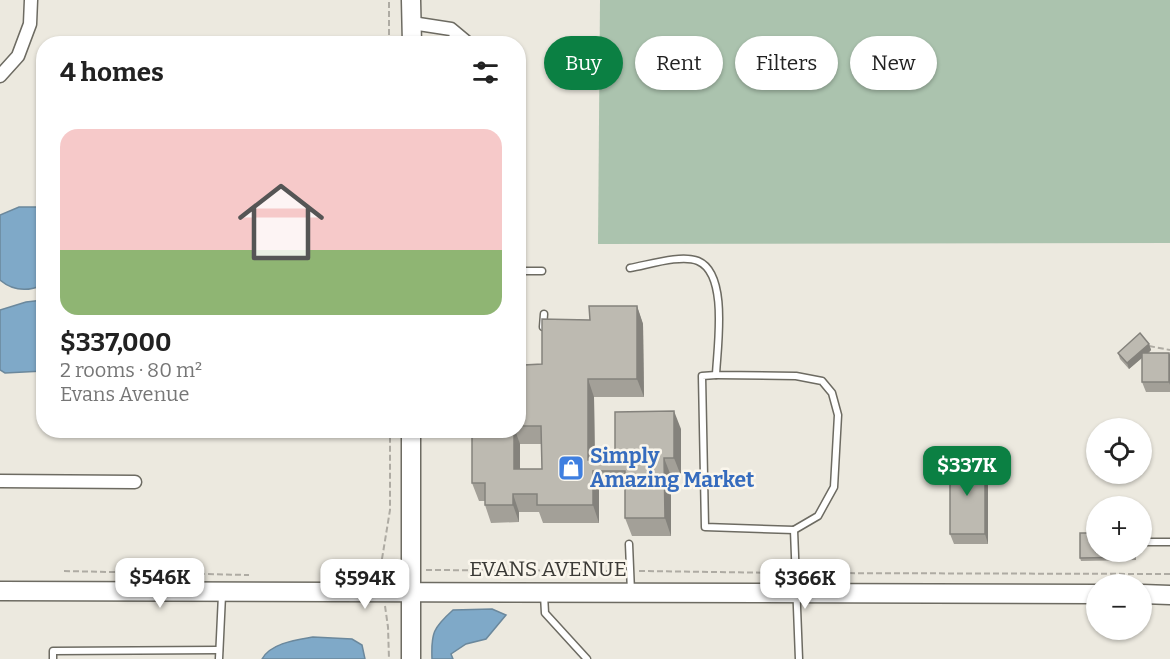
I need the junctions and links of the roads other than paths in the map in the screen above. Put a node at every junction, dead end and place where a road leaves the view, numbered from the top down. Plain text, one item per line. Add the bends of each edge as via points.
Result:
1 (31, 0) edge
2 (411, 0) edge
3 (411, 23) junction
4 (411, 36) edge
5 (459, 36) edge
6 (0, 76) edge
7 (630, 268) dead end
8 (542, 271) dead end
9 (526, 272) edge
10 (544, 314) dead end
11 (543, 333) edge
12 (535, 370) edge
13 (716, 375) junction
14 (526, 379) edge
15 (411, 438) edge
16 (0, 481) edge
17 (135, 482) dead end
18 (794, 531) junction
19 (1152, 542) edge
20 (1170, 542) edge
21 (629, 544) dead end
22 (0, 591) edge
23 (222, 591) junction
24 (411, 592) junction
25 (544, 592) junction
26 (631, 592) junction
27 (795, 592) junction
28 (1086, 594) edge
29 (1152, 594) edge
30 (1170, 595) edge
31 (142, 650) junction
32 (219, 650) junction
33 (53, 659) edge
34 (142, 659) edge
35 (219, 659) edge
36 (411, 659) edge
37 (587, 659) edge
38 (799, 659) edge

1 - 6 street via 30,24 18,56
2 - 3 street
3 - 4 street
3 - 5 street via 451,29
7 - 13 lane via 679,259 699,262 713,275 718,295
8 - 9 lane
10 - 11 lane
12 - 14 lane
13 - 18 lane via 702,376 705,526
13 - 18 lane via 796,376 822,381 832,393 838,415 834,487 818,516
15 - 24 street
16 - 17 street
18 - 27 lane
19 - 20 lane
21 - 26 lane
22 - 23 street, EVANS AVENUE
23 - 24 street, EVANS AVENUE
23 - 32 lane
24 - 25 street, EVANS AVENUE
24 - 36 street
25 - 26 street, EVANS AVENUE
25 - 37 lane via 545,614
26 - 27 street, EVANS AVENUE
27 - 28 street, EVANS AVENUE
27 - 38 lane
29 - 30 street
31 - 32 lane
31 - 33 lane via 53,651
31 - 34 lane
32 - 35 lane

